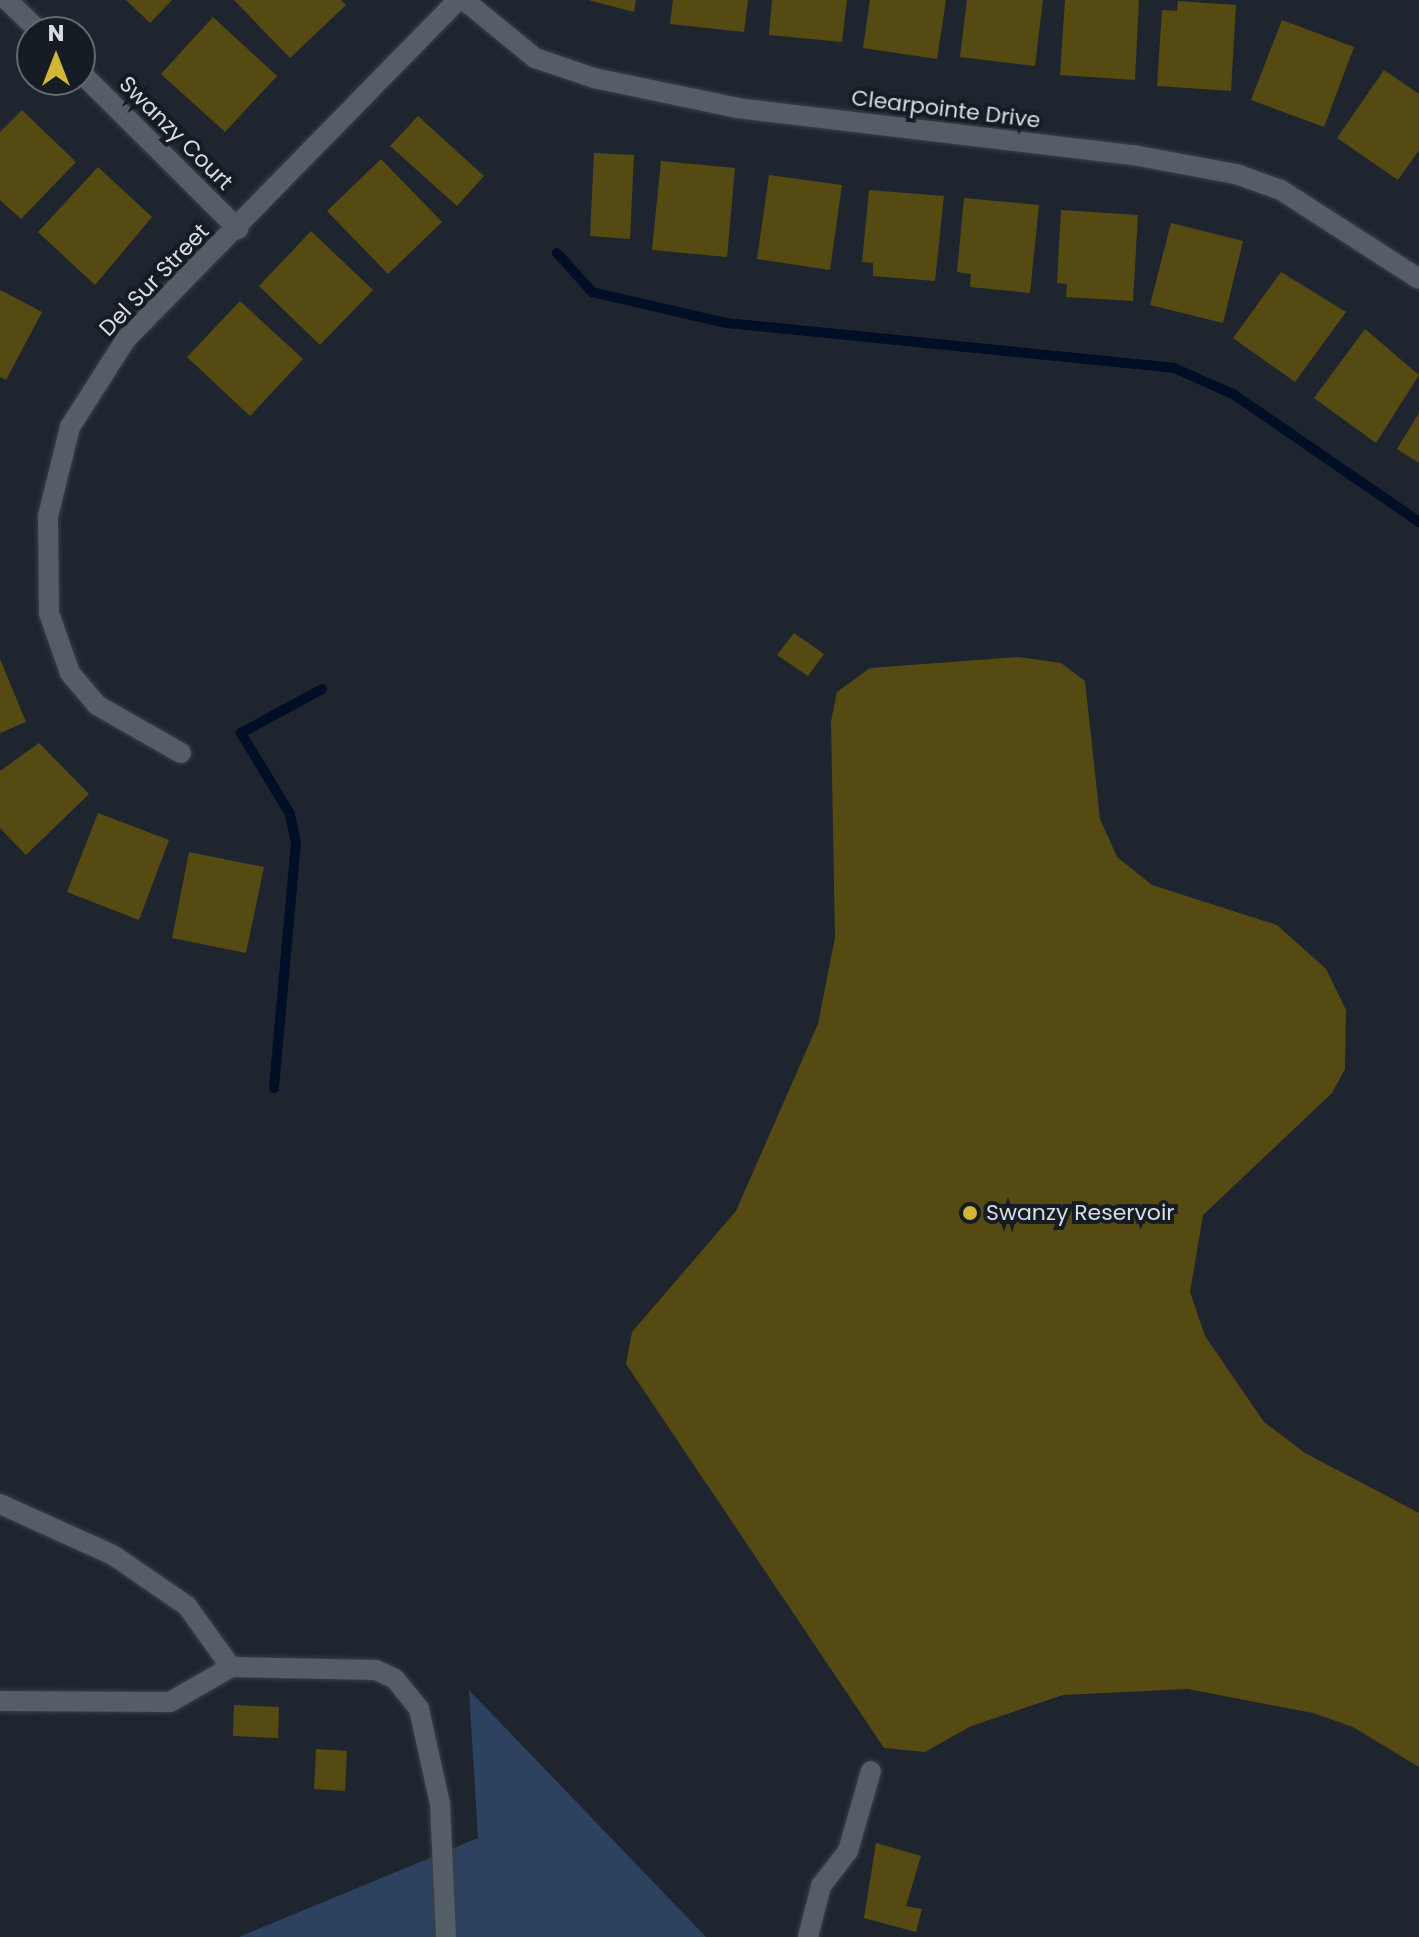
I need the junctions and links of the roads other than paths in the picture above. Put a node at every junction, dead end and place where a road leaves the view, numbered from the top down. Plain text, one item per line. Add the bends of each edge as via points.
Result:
1 (7, 0) edge
2 (461, 0) edge
3 (24, 16) edge
4 (96, 88) edge
5 (238, 229) junction
6 (1419, 279) edge
7 (181, 753) dead end
8 (0, 1504) edge
9 (231, 1667) junction
10 (0, 1701) edge
11 (871, 1771) dead end
12 (446, 1937) edge
13 (808, 1937) edge

1 - 3 street
2 - 5 street, Del Sur Street
2 - 6 street, Clearpointe Drive via 535,58 594,78 737,108 1133,155 1236,174 1294,197
4 - 5 street, Swanzy Court
5 - 7 street, Del Sur Street via 97,378 70,427 48,516 49,613 70,673 97,705
8 - 9 street via 113,1555 187,1606
9 - 10 street via 170,1702
9 - 12 street via 376,1670 395,1679 419,1709 440,1804
11 - 13 street via 848,1851 821,1886

